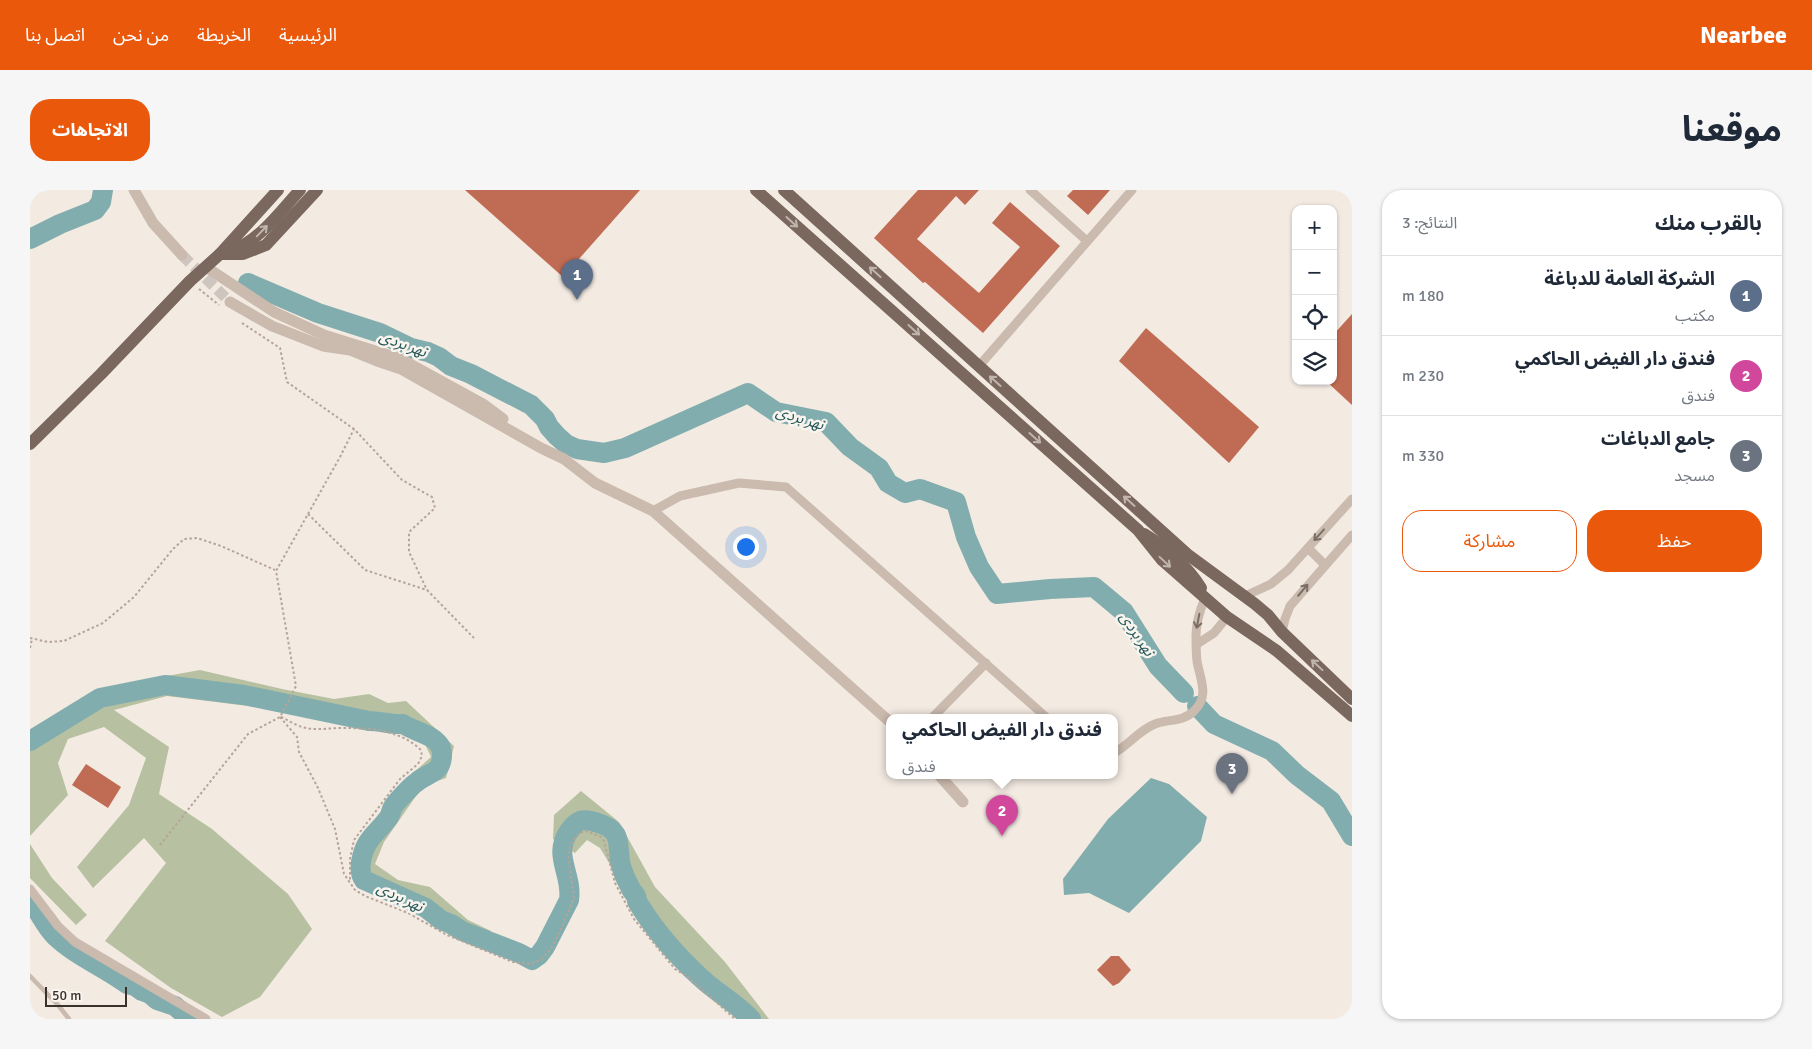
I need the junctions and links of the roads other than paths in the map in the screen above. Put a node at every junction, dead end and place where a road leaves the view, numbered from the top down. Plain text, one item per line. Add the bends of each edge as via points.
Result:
1 (134, 190) edge
2 (278, 190) edge
3 (300, 190) edge
4 (317, 190) edge
5 (756, 190) edge
6 (784, 190) edge
7 (1030, 190) edge
8 (1132, 190) edge
9 (1087, 240) junction
10 (220, 254) junction
11 (182, 255) tunnel mouth
12 (206, 266) junction
13 (230, 302) tunnel mouth
14 (979, 366) junction
15 (30, 444) edge
16 (541, 448) junction
17 (1352, 499) edge
18 (653, 512) junction
19 (1352, 535) edge
20 (1308, 548) junction
21 (1325, 565) junction
22 (1245, 596) junction
23 (1205, 598) junction
24 (1227, 617) junction
25 (1282, 632) junction
26 (1197, 644) junction
27 (986, 663) junction
28 (1352, 699) edge
29 (936, 714) edge
30 (1043, 714) edge
31 (1352, 716) edge
32 (886, 718) edge
33 (1118, 751) edge
34 (943, 779) edge
35 (963, 802) dead end
36 (30, 889) edge
37 (30, 976) edge
38 (69, 1019) edge
39 (206, 1019) edge

1 - 11 street via 153,223
2 - 10 main road
10 -> 3 main road via 254,240
4 - 10 main road via 266,245 243,254
5 -> 23 main road via 1138,530 1162,560
14 -> 6 main road
7 - 9 street
8 - 9 street
9 - 14 street
10 - 12 main road
12 - 15 main road
12 - 16 street via 274,312 324,335 401,359 483,404
13 - 16 street via 272,326 323,346 350,350 401,369
22 -> 14 main road via 1187,554
16 - 18 street via 564,459 595,484
17 -> 20 street
18 - 27 street via 680,496 739,482 786,487
18 - 32 street
19 - 21 street
20 - 21 street
20 - 22 street via 1271,584
25 -> 21 street via 1290,606
22 - 25 main road
23 - 24 main road
23 -> 26 street via 1198,618
24 - 26 street via 1214,633
24 - 31 main road via 1277,651
28 -> 25 main road
26 - 33 street via 1204,690 1199,706 1187,716 1150,726
27 - 29 street
27 - 30 street
34 - 35 street
36 - 39 street via 58,926 75,942
37 - 38 lane

